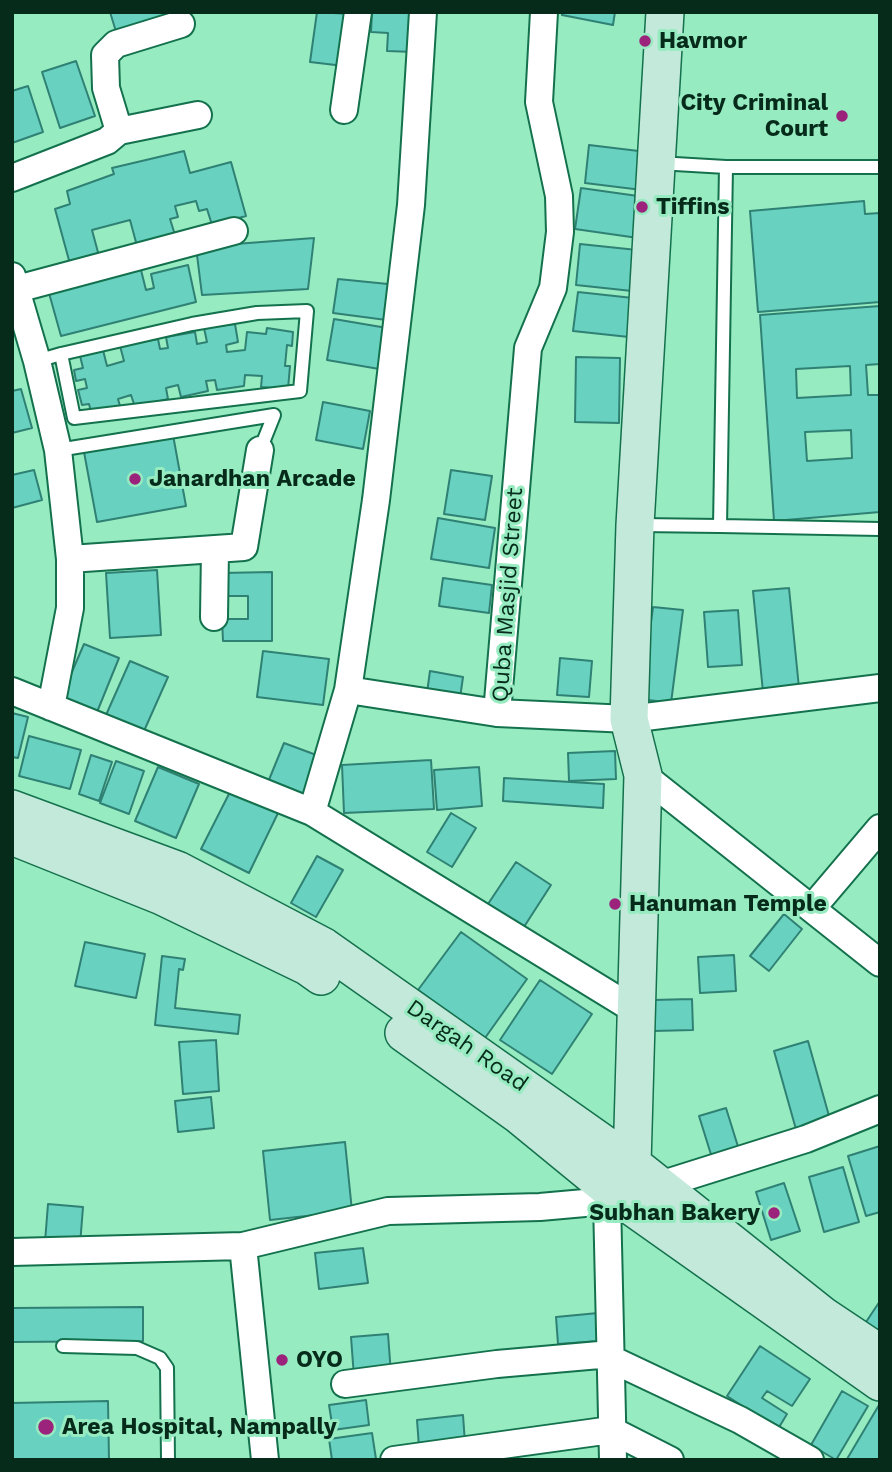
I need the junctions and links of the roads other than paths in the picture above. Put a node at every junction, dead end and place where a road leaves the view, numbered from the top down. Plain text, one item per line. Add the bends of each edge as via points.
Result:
1 (358, 12) edge
2 (423, 12) edge
3 (544, 12) edge
4 (665, 12) edge
5 (181, 24) dead end
6 (344, 110) dead end
7 (198, 115) dead end
8 (119, 131) junction
9 (657, 163) junction
10 (726, 167) junction
11 (880, 167) edge
12 (12, 178) edge
13 (234, 231) dead end
14 (13, 280) edge
15 (49, 358) junction
16 (58, 450) junction
17 (260, 450) joint
18 (635, 525) junction
19 (720, 526) junction
20 (880, 528) edge
21 (215, 551) junction
22 (70, 559) junction
23 (214, 617) dead end
24 (880, 688) edge
25 (348, 690) junction
26 (12, 691) edge
27 (51, 707) junction
28 (497, 713) junction
29 (629, 719) junction
30 (643, 775) junction
31 (12, 809) edge
32 (312, 812) junction
33 (880, 828) edge
34 (12, 836) edge
35 (813, 907) junction
36 (880, 963) edge
37 (638, 1012) junction
38 (880, 1109) edge
39 (627, 1188) junction
40 (243, 1246) junction
41 (12, 1252) edge
42 (63, 1346) dead end
43 (880, 1354) edge
44 (611, 1356) junction
45 (880, 1382) edge
46 (345, 1384) dead end
47 (611, 1430) junction
48 (168, 1460) edge
49 (265, 1460) edge
50 (394, 1460) edge
51 (613, 1460) edge
52 (670, 1460) edge
53 (810, 1460) edge

1 - 6 street
2 - 25 street via 411,205
3 - 28 street, Quba Masjid Street via 539,102 559,196 560,232 553,288 528,348
4 - 9 main road
5 - 8 street via 116,44 105,55 106,88
7 - 8 street
8 - 12 street via 107,141
9 - 10 lane
9 - 18 main road
10 - 11 lane
10 - 19 lane
13 - 14 street
14 - 15 street
15 - 15 lane via 192,324 257,313 307,311 300,391 74,418
15 - 16 street
16 - 17 lane via 274,415
16 - 22 street
17 - 21 street via 244,547
18 - 19 lane
18 - 29 main road
19 - 20 lane
21 - 22 street
21 - 23 street
22 - 27 street via 70,608
24 - 29 street, Quba Masjid Street
25 - 28 street
25 - 32 street
26 - 27 street
27 - 32 street
28 - 29 street, Quba Masjid Street
29 - 30 main road
30 - 35 street
30 - 37 main road
31 - 39 main road, Dargah Road via 177,870 324,947
32 - 37 street
33 - 35 street
34 - 39 main road, Dargah Road via 162,896 307,966
35 - 36 street
37 - 39 main road
38 - 39 street via 806,1139
39 - 40 street via 540,1207 388,1211
39 - 43 main road, Dargah Road
39 - 44 street
39 - 45 main road, Dargah Road
40 - 41 street
40 - 49 street
42 - 48 lane via 137,1348 160,1358 167,1368
44 - 46 street via 497,1364
44 - 47 street
44 - 53 street
47 - 50 street
47 - 51 street
47 - 52 street

